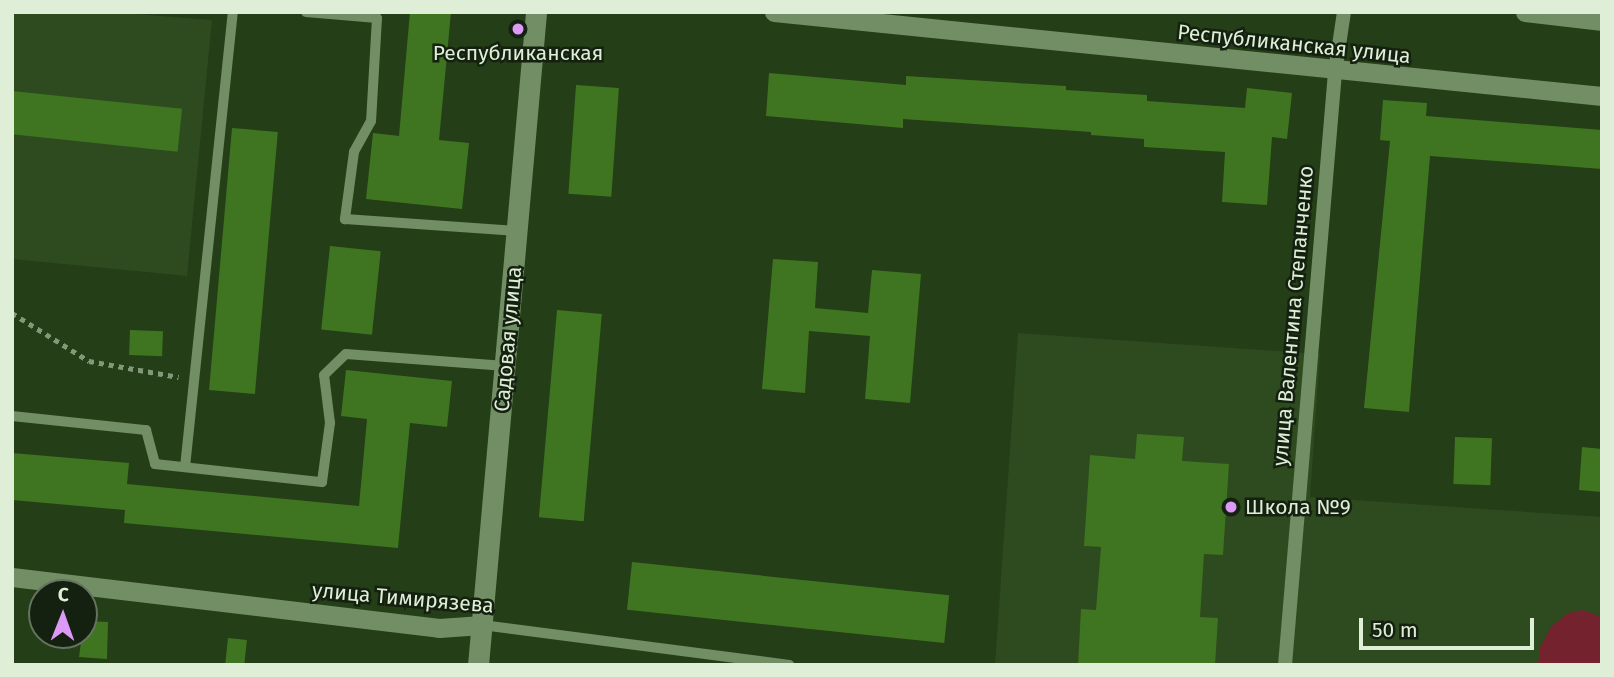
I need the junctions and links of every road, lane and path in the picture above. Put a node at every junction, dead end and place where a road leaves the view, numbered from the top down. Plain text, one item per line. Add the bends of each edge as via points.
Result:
1 (233, 12) edge
2 (306, 12) edge
3 (536, 12) edge
4 (774, 12) edge
5 (1344, 12) edge
6 (1525, 12) edge
7 (1602, 21) edge
8 (1335, 72) junction
9 (1602, 96) edge
10 (517, 231) junction
11 (12, 313) edge
12 (506, 366) junction
13 (194, 380) junction
14 (12, 416) edge
15 (185, 467) junction
16 (12, 577) edge
17 (482, 625) junction
18 (478, 665) edge
19 (789, 665) edge
20 (1285, 665) edge

1 - 13 lane
2 - 10 lane via 377,18 371,121 354,152 345,219
3 - 10 street, Садовая улица
4 - 8 street, Республиканская улица
5 - 8 street, улица Валентина Степанченко
6 - 7 street
8 - 9 street, Республиканская улица
8 - 20 street, улица Валентина Степанченко
10 - 12 street, Садовая улица
11 - 13 path via 89,361
12 - 15 lane via 345,354 324,375 330,423 322,482
12 - 17 street, Садовая улица
13 - 15 lane
14 - 15 lane via 146,430 155,464
16 - 17 street, улица Тимирязева via 439,628
17 - 18 street, Садовая улица
17 - 19 lane, улица Тимирязева

